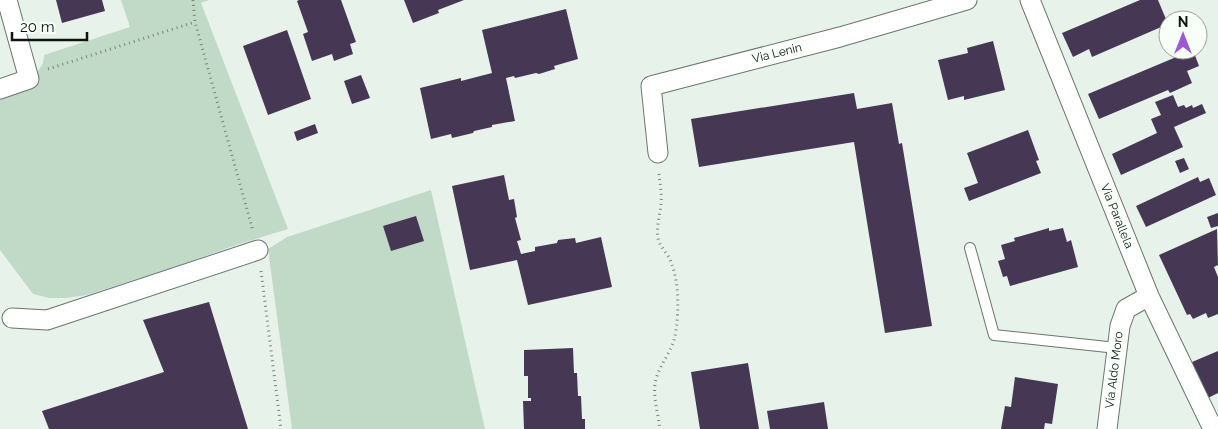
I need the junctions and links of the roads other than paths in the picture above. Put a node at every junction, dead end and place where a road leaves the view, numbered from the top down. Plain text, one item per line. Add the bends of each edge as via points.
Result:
1 (7, 0) edge
2 (968, 0) edge
3 (1030, 0) edge
4 (0, 89) edge
5 (658, 153) road end
6 (970, 248) dead end
7 (258, 250) road end
8 (1149, 296) junction
9 (12, 318) dead end
10 (1117, 348) junction
11 (1107, 429) edge
12 (1214, 429) edge

1 - 4 street via 29,79
2 - 5 street, Via Lenin via 651,86
3 - 8 street, Via Parallela
6 - 10 lane via 994,334
7 - 9 street via 47,320
8 - 10 street, Via Aldo Moro via 1126,309
8 - 12 street, Via Parallela
10 - 11 street, Via Aldo Moro

